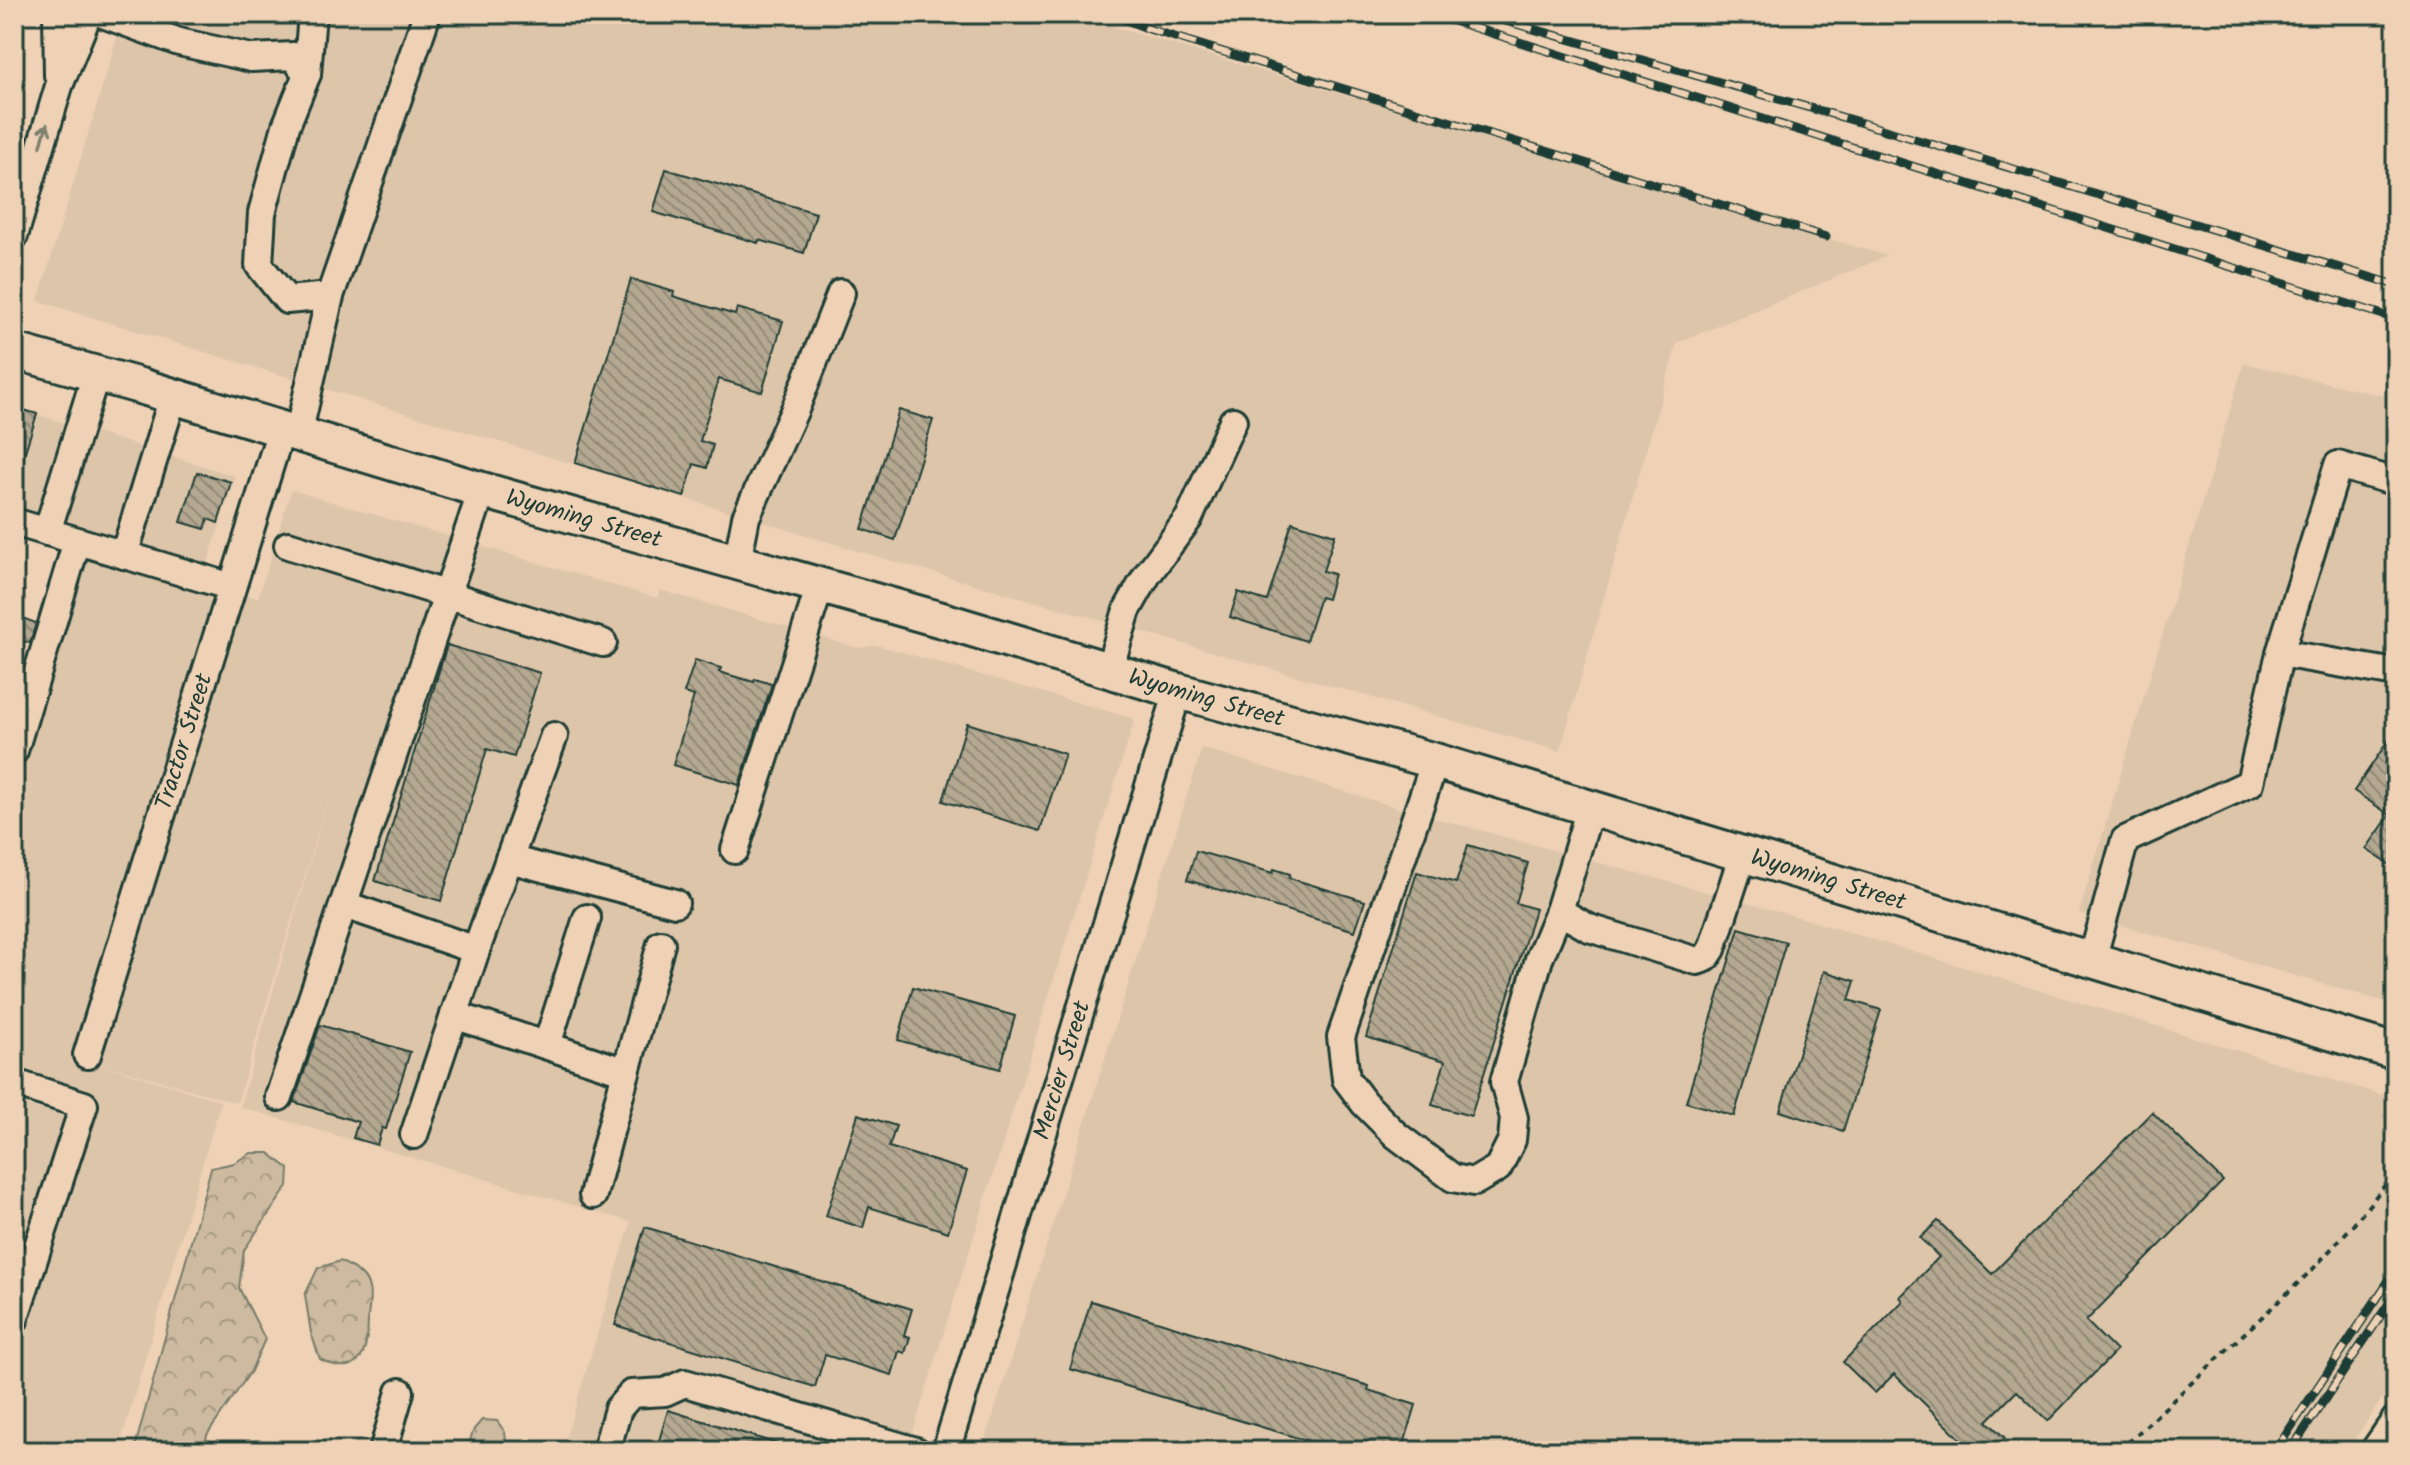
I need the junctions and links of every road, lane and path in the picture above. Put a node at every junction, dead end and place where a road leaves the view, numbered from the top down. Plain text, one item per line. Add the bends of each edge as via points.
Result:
1 (57, 14) edge
2 (88, 14) edge
3 (103, 14) edge
4 (312, 14) edge
5 (427, 14) edge
6 (307, 74) junction
7 (59, 86) junction
8 (14, 236) edge
9 (841, 293) dead end
10 (330, 296) junction
11 (14, 351) edge
12 (96, 374) junction
13 (173, 397) junction
14 (1233, 421) dead end
15 (290, 432) junction
16 (2396, 482) edge
17 (482, 490) junction
18 (14, 522) edge
19 (47, 532) junction
20 (77, 541) junction
21 (288, 545) dead end
22 (124, 555) junction
23 (737, 563) junction
24 (820, 586) junction
25 (232, 587) junction
26 (447, 593) junction
27 (603, 643) dead end
28 (2280, 653) junction
29 (1109, 670) junction
30 (2396, 673) edge
31 (23, 691) edge
32 (1178, 691) junction
33 (554, 736) dead end
34 (14, 751) edge
35 (1435, 761) junction
36 (1590, 808) junction
37 (735, 850) dead end
38 (1743, 854) junction
39 (509, 859) junction
40 (675, 903) dead end
41 (345, 905) junction
42 (1559, 911) junction
43 (587, 918) dead end
44 (661, 944) dead end
45 (476, 950) junction
46 (2092, 960) junction
47 (454, 1015) junction
48 (547, 1045) junction
49 (2396, 1052) edge
50 (87, 1055) dead end
51 (626, 1072) junction
52 (14, 1083) edge
53 (279, 1097) dead end
54 (414, 1135) dead end
55 (2396, 1171) edge
56 (593, 1195) dead end
57 (14, 1320) edge
58 (400, 1392) dead end
59 (2396, 1419) edge
60 (383, 1451) edge
61 (606, 1451) edge
62 (916, 1451) edge
63 (946, 1451) edge
64 (2119, 1451) edge
65 (2374, 1451) edge

1 - 7 street
2 - 7 street
3 - 6 street via 179,42 251,58 293,56
4 - 6 street
5 - 10 street, Tractor Street
6 - 10 street via 262,213 259,265 287,300
8 -> 7 street
9 - 23 street via 746,517
10 - 15 street, Tractor Street
11 - 12 main road, Wyoming Street
12 - 13 main road, Wyoming Street
12 - 19 street
13 - 15 main road, Wyoming Street
13 - 22 street
14 - 29 street via 1189,518 1127,610
15 - 17 main road, Wyoming Street
15 - 25 street, Tractor Street
16 - 28 street via 2338,465
17 - 23 main road, Wyoming Street
17 - 26 street
18 - 19 street
19 - 20 street
20 - 22 street
20 - 31 street
21 - 26 street
22 - 25 street
23 - 24 main road, Wyoming Street
24 - 29 main road, Wyoming Street
24 - 37 street
25 - 50 street, Tractor Street
26 - 27 street
26 - 41 street
28 - 30 street
28 - 46 street via 2250,783 2125,840
29 - 32 main road, Wyoming Street
31 - 34 street
32 - 35 main road, Wyoming Street
32 - 63 street, Mercier Street
33 - 39 street
35 - 36 main road, Wyoming Street
35 - 42 street via 1341,1037 1346,1079 1364,1103 1453,1178 1474,1182 1498,1168 1512,1140 1514,1118 1504,1082 1539,959
36 - 38 main road, Wyoming Street
36 - 42 street
38 - 42 street via 1712,949 1697,961 1589,928
38 - 46 main road, Wyoming Street
39 - 40 street
39 - 45 street
41 - 45 street
41 - 53 street
43 - 48 street
44 - 51 street
45 - 47 street
46 - 49 main road, Wyoming Street
47 - 48 street
47 - 54 street
48 - 51 street
51 - 56 street
52 - 57 street via 84,1105
55 - 64 path via 2312,1270
58 - 60 street
59 - 65 street
61 - 62 street via 618,1409 631,1394 665,1392 685,1383

